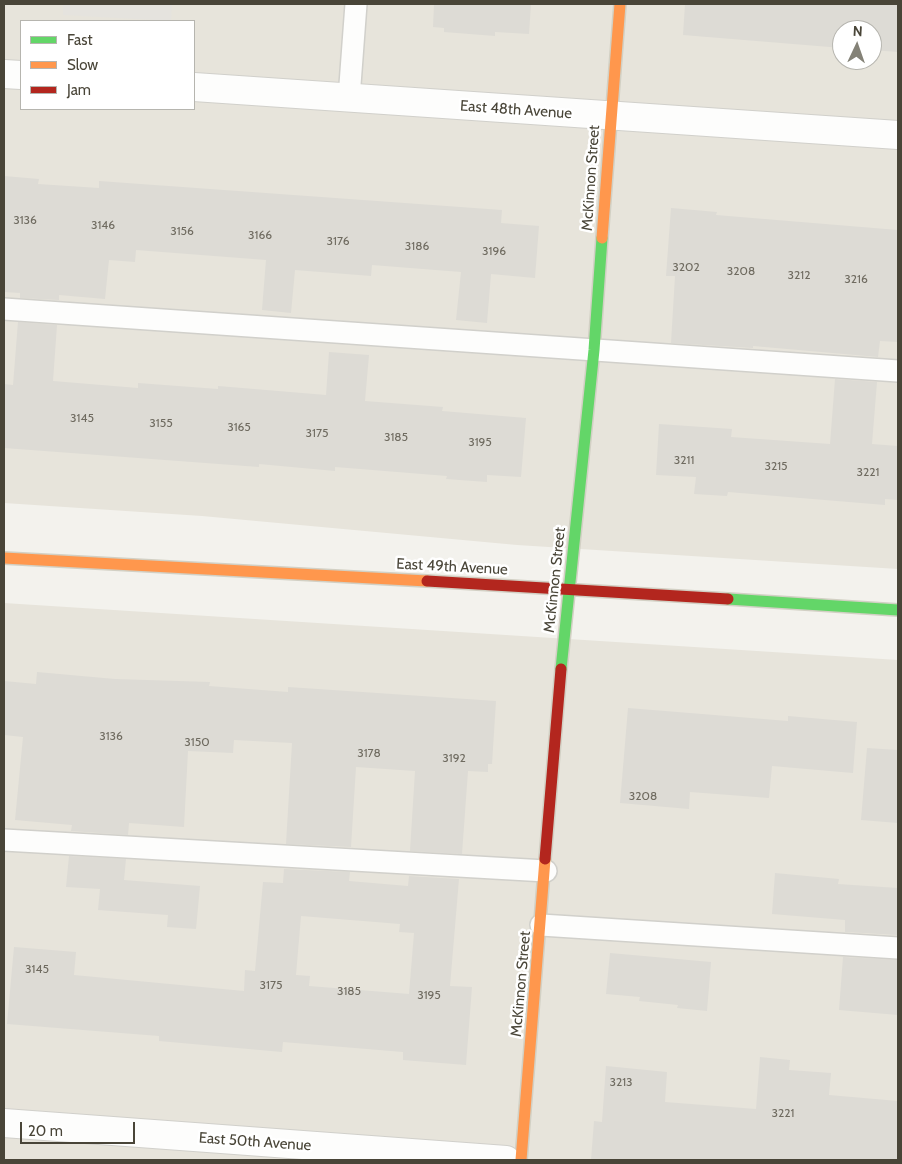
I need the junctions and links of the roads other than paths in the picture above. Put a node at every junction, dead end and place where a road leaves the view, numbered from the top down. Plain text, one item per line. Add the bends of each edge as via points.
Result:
1 (356, 4) edge
2 (620, 4) edge
3 (4, 74) edge
4 (20, 76) edge
5 (195, 87) edge
6 (349, 98) junction
7 (610, 117) junction
8 (898, 135) edge
9 (4, 309) edge
10 (594, 350) junction
11 (898, 371) edge
12 (4, 558) edge
13 (569, 589) junction
14 (898, 610) edge
15 (4, 840) edge
16 (546, 871) junction
17 (541, 926) junction
18 (898, 948) edge
19 (4, 1124) edge
20 (506, 1160) edge
21 (521, 1160) edge

1 - 6 lane
2 - 7 street, McKinnon Street
3 - 4 street
5 - 6 street, East 48th Avenue
6 - 7 street, East 48th Avenue
7 - 8 street, East 48th Avenue
7 - 10 street, McKinnon Street
9 - 10 lane
10 - 11 lane
10 - 13 street, McKinnon Street
12 - 13 street, East 49th Avenue
13 - 14 street, East 49th Avenue
13 - 16 street, McKinnon Street
15 - 16 lane
16 - 17 street, McKinnon Street
17 - 18 lane
17 - 21 street, McKinnon Street
19 - 20 street, East 50th Avenue

